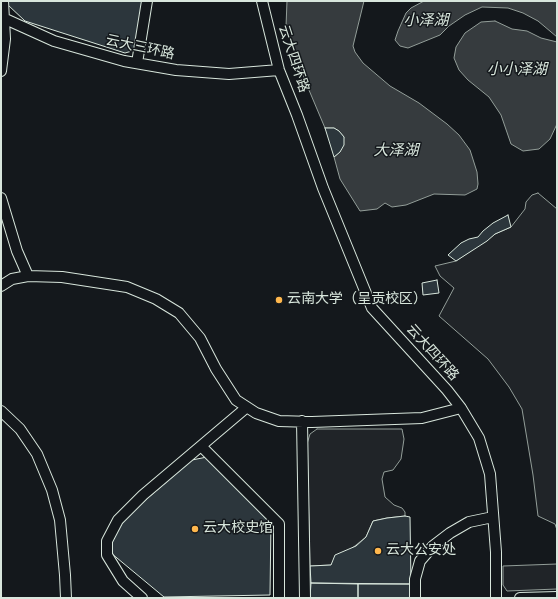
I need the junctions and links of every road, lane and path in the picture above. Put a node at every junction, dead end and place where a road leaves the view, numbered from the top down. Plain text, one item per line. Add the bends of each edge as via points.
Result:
1 (3, 1) edge
2 (147, 1) edge
3 (262, 1) edge
4 (2, 18) edge
5 (137, 63) junction
6 (1, 70) edge
7 (279, 70) junction
8 (1, 198) edge
9 (28, 276) junction
10 (1, 286) edge
11 (247, 407) junction
12 (461, 408) junction
13 (1, 410) edge
14 (302, 421) junction
15 (201, 446) junction
16 (493, 517) junction
17 (557, 597) edge
18 (66, 598) edge
19 (142, 598) edge
20 (278, 598) edge
21 (305, 598) edge
22 (415, 598) edge
23 (496, 598) edge
24 (520, 598) edge

1 - 4 street
2 - 5 street
3 - 7 street, 云大四环路
4 - 5 street, 云大三环路 via 54,41
4 - 6 street via 5,39
5 - 7 street, 云大三环路 via 176,70 229,74
7 - 12 street, 云大四环路 via 372,308
8 - 9 street via 17,251
9 - 10 street via 12,279
9 - 11 street via 62,277 127,287 156,298 179,313 200,338 236,400
11 - 14 street via 278,421
11 - 15 street
12 - 14 street via 422,418
12 - 16 street, 云大四环路 via 479,438 490,474
13 - 18 street via 20,429 38,454 52,490 60,520
14 - 21 street
15 - 19 street via 142,495 118,520 107,541 107,555 124,580
15 - 20 street via 279,524
16 - 22 street via 469,522 433,546 420,561 415,579
16 - 23 street, 云大四环路
17 - 24 street

